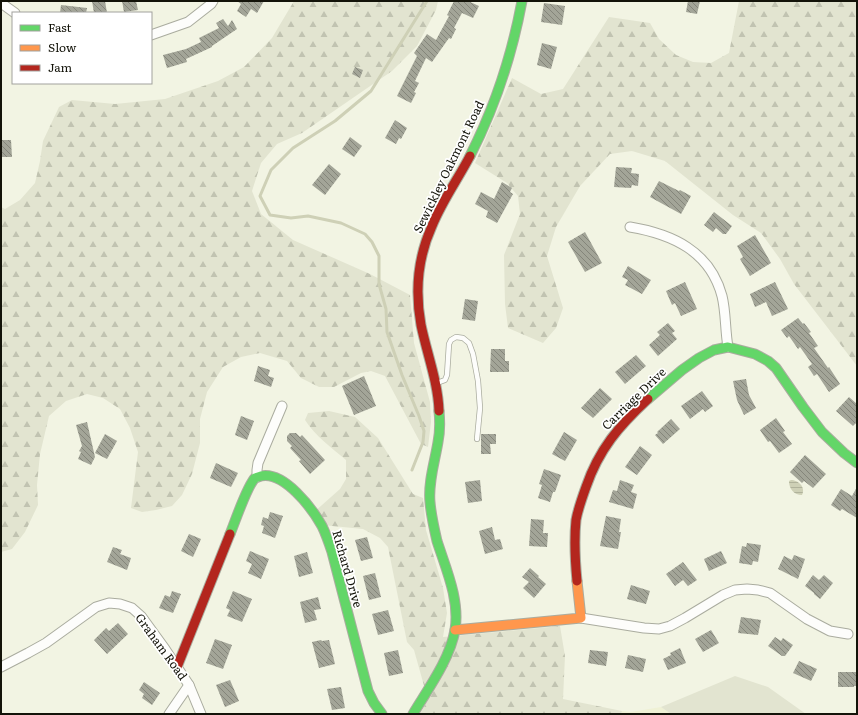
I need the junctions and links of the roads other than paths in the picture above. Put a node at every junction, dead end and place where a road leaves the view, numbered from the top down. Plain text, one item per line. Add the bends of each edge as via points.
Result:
1 (213, 1) edge
2 (522, 1) edge
3 (1, 3) edge
4 (14, 12) edge
5 (152, 35) edge
6 (630, 227) dead end
7 (728, 347) junction
8 (435, 384) junction
9 (282, 406) dead end
10 (477, 439) dead end
11 (857, 463) edge
12 (257, 477) junction
13 (581, 618) junction
14 (455, 630) junction
15 (848, 634) dead end
16 (1, 667) edge
17 (177, 667) junction
18 (189, 685) junction
19 (169, 714) edge
20 (201, 714) edge
21 (382, 714) edge
22 (413, 714) edge

1 - 5 street via 188,22
2 - 8 street, Sewickley Oakmont Road via 510,54 485,123 432,225 423,250 418,287 420,312
3 - 4 street
6 - 7 street via 668,237 702,258 718,282
7 - 11 street, Carriage Drive via 754,353 770,362 824,435
7 - 13 street, Carriage Drive via 700,357 657,391 617,431 600,455 585,488 576,522 575,558
8 - 10 lane via 445,380 447,375 451,340 456,336 469,342 478,381 480,408
8 - 14 street, Sewickley Oakmont Road via 440,428 430,501 434,531 454,602
9 - 12 street via 258,463
12 - 17 street via 249,487
12 - 21 street, Richard Drive via 269,476 288,484 322,525 332,552 368,690 375,706
13 - 14 street
13 - 15 street via 659,629 670,626 724,595 735,590 747,589 770,594 830,631
14 - 22 street, Sewickley Oakmont Road via 445,657
16 - 17 street, Graham Road via 46,643 96,607 114,603 126,606 141,616
17 - 18 street, Graham Road
18 - 19 street
18 - 20 street, Graham Road

